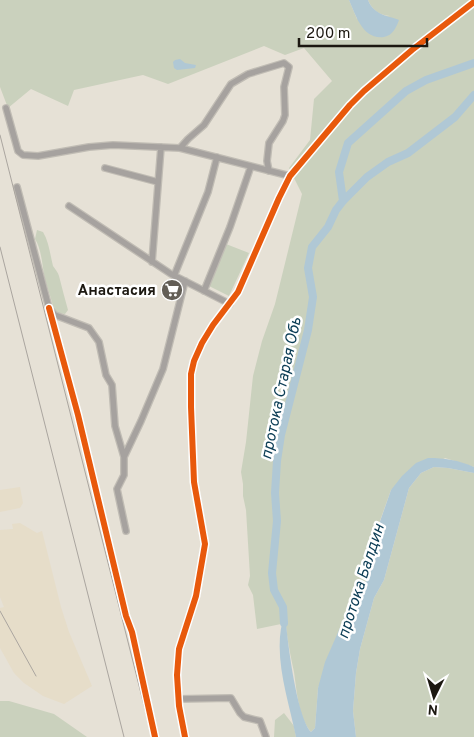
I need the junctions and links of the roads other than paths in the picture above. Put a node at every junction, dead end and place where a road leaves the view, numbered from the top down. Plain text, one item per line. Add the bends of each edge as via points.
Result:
1 (474, 2) edge
2 (6, 108) dead end
3 (160, 147) junction
4 (180, 148) junction
5 (217, 157) junction
6 (251, 166) junction
7 (105, 168) dead end
8 (269, 171) junction
9 (290, 176) junction
10 (158, 182) junction
11 (17, 187) dead end
12 (69, 206) dead end
13 (152, 262) junction
14 (174, 276) junction
15 (185, 281) junction
16 (204, 291) junction
17 (230, 304) junction
18 (49, 308) junction
19 (124, 457) junction
20 (126, 530) dead end
21 (178, 699) junction
22 (155, 737) edge
23 (185, 737) edge
24 (266, 737) edge

1 - 9 street via 364,91
2 - 3 street via 18,152 23,156 113,145
3 - 4 street
3 - 10 street
4 - 5 street
4 - 8 street via 204,125 231,84 248,74 284,63 289,67 284,87 285,115 269,143
5 - 6 street
5 - 14 street via 208,192
6 - 8 street
6 - 16 street
7 - 10 street
8 - 9 street
9 - 17 street
10 - 13 street
11 - 18 street
12 - 13 street
13 - 14 street
14 - 15 street
15 - 16 street
15 - 19 street via 163,369
16 - 17 street
17 - 21 street via 202,343 191,374 194,482 205,544 196,596 179,649
18 - 19 street via 55,315 89,328 99,342 106,374 112,385 115,426
18 - 22 street via 132,632
19 - 20 street via 124,475 117,489
21 - 23 street
21 - 24 street via 231,698 240,713 260,721

